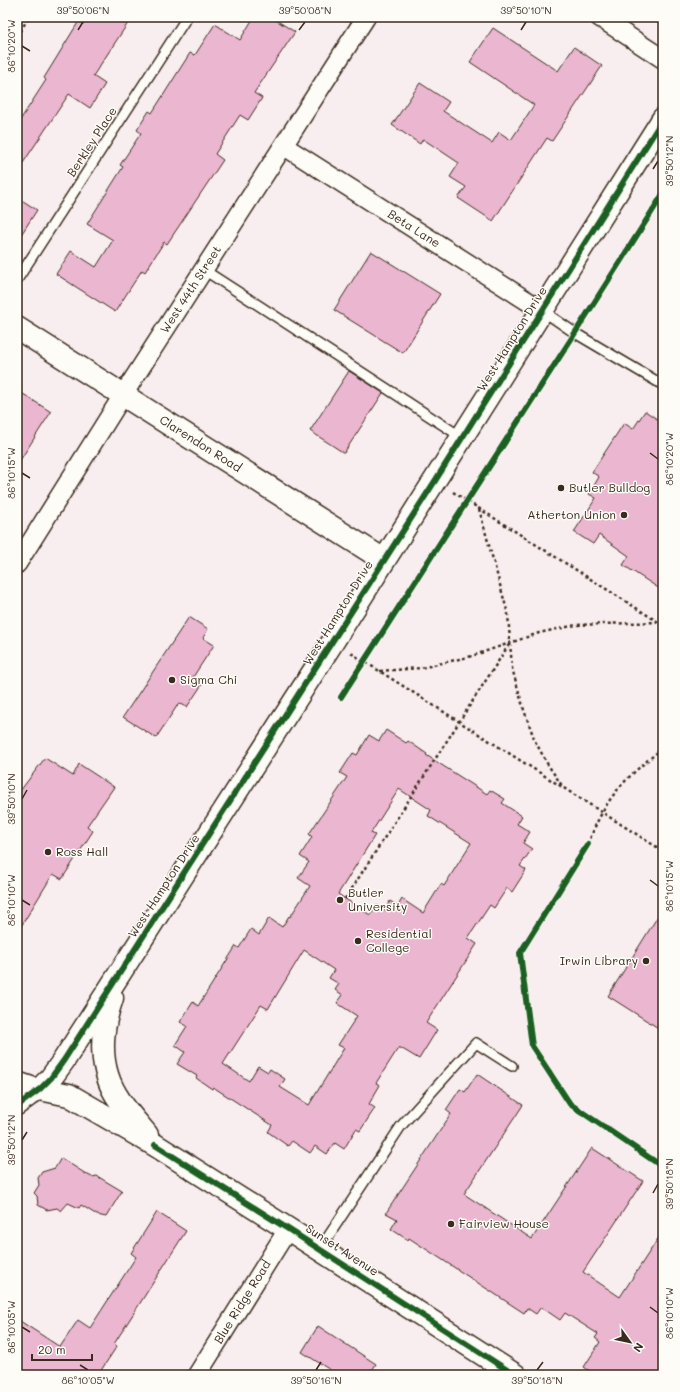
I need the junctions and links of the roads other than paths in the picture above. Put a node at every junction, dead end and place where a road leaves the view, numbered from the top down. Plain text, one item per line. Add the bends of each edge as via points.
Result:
1 (187, 17) edge
2 (366, 17) edge
3 (599, 17) edge
4 (663, 59) edge
5 (663, 119) edge
6 (284, 146) junction
7 (204, 270) junction
8 (17, 280) edge
9 (543, 311) junction
10 (17, 328) edge
11 (663, 385) edge
12 (123, 395) junction
13 (463, 438) junction
14 (384, 560) junction
15 (17, 564) edge
16 (118, 976) junction
17 (512, 1066) dead end
18 (17, 1081) edge
19 (40, 1089) junction
20 (17, 1106) edge
21 (155, 1145) junction
22 (288, 1229) junction
23 (320, 1249) junction
24 (197, 1375) edge
25 (515, 1375) edge

1 - 8 lane, Berkley Place
2 - 6 street, West 44th Street
3 - 4 street
5 - 9 street, West Hampton Drive
6 - 7 street, West 44th Street
6 - 9 street, Beta Lane
7 - 12 street, West 44th Street
7 - 13 lane
9 - 11 lane
9 - 13 street, West Hampton Drive
10 - 12 street, Clarendon Road
12 - 14 street, Clarendon Road
12 - 15 street, West 44th Street
13 - 14 street, West Hampton Drive
14 - 16 street, West Hampton Drive
16 - 19 street, West Hampton Drive via 64,1060
16 - 21 street via 105,1022 105,1066 120,1101
17 - 23 lane via 476,1043 401,1126
18 - 19 street, Sunset Avenue
19 - 20 street, West Hampton Drive
19 - 21 street, Sunset Avenue via 73,1097
21 - 22 street, Sunset Avenue
22 - 23 street, Sunset Avenue
22 - 24 street, Blue Ridge Road
23 - 25 street, Sunset Avenue

